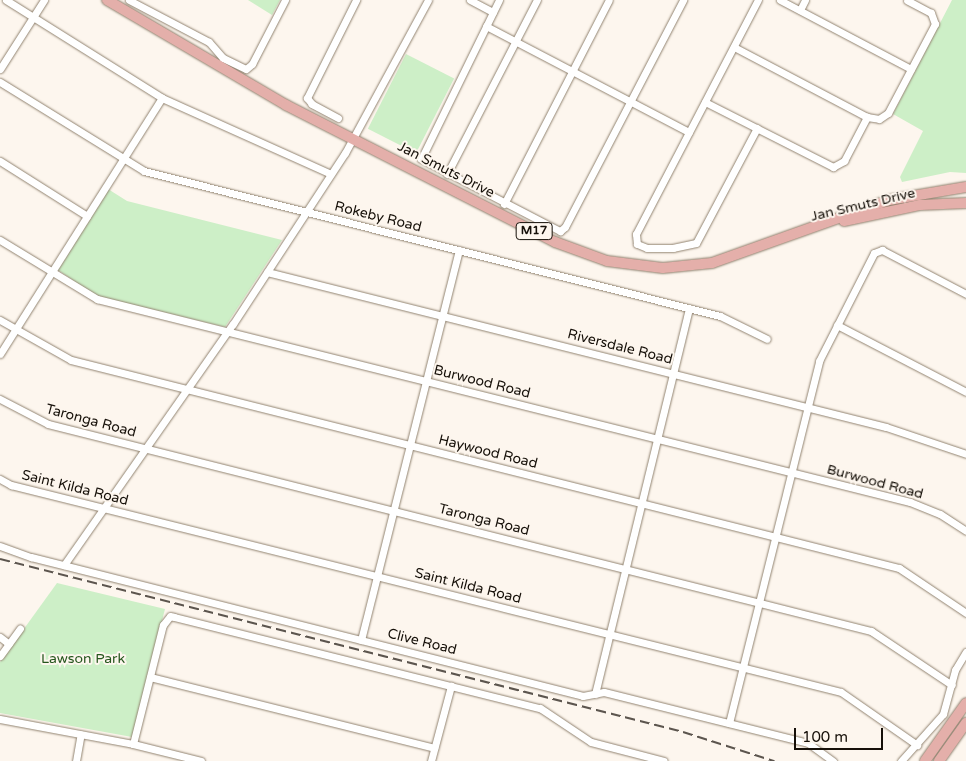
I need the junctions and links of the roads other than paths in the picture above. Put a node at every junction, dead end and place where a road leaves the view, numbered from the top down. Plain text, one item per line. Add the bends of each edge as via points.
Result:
1 (6, 0) edge
2 (44, 0) edge
3 (107, 0) edge
4 (129, 0) edge
5 (285, 0) edge
6 (356, 0) edge
7 (428, 0) edge
8 (470, 0) edge
9 (499, 0) edge
10 (537, 0) edge
11 (609, 0) edge
12 (683, 0) edge
13 (758, 0) edge
14 (780, 0) edge
15 (805, 0) edge
16 (907, 0) edge
17 (800, 10) junction
18 (493, 12) junction
19 (33, 17) junction
20 (486, 26) junction
21 (516, 42) junction
22 (734, 47) junction
23 (0, 69) edge
24 (911, 69) junction
25 (572, 72) junction
26 (0, 82) edge
27 (162, 98) junction
28 (630, 101) junction
29 (705, 102) junction
30 (867, 117) junction
31 (338, 118) dead end
32 (757, 128) junction
33 (689, 132) junction
34 (354, 139) junction
35 (123, 160) junction
36 (0, 161) edge
37 (331, 174) junction
38 (447, 174) junction
39 (966, 187) edge
40 (966, 203) edge
41 (504, 204) junction
42 (306, 212) junction
43 (87, 216) junction
44 (796, 235) junction
45 (0, 240) edge
46 (459, 250) junction
47 (267, 272) junction
48 (52, 273) junction
49 (966, 294) edge
50 (689, 308) junction
51 (442, 316) junction
52 (0, 320) edge
53 (837, 325) junction
54 (16, 330) junction
55 (228, 332) junction
56 (767, 339) dead end
57 (0, 354) edge
58 (673, 373) junction
59 (426, 381) junction
60 (186, 390) junction
61 (966, 392) edge
62 (0, 399) edge
63 (809, 407) junction
64 (656, 438) junction
65 (410, 445) junction
66 (145, 448) junction
67 (966, 454) edge
68 (792, 473) junction
69 (0, 479) edge
70 (641, 502) junction
71 (104, 508) junction
72 (393, 510) junction
73 (966, 532) edge
74 (776, 537) junction
75 (0, 546) edge
76 (64, 566) junction
77 (624, 569) junction
78 (377, 576) junction
79 (759, 603) junction
80 (966, 614) edge
81 (20, 628) dead end
82 (607, 633) junction
83 (0, 637) edge
84 (361, 640) junction
85 (9, 644) junction
86 (966, 652) edge
87 (0, 656) edge
88 (743, 668) junction
89 (150, 677) junction
90 (952, 685) junction
91 (451, 686) junction
92 (595, 694) junction
93 (966, 703) edge
94 (0, 719) edge
95 (729, 723) junction
96 (966, 723) edge
97 (82, 734) junction
98 (133, 744) junction
99 (917, 745) junction
100 (434, 748) junction
101 (191, 760) edge
102 (940, 760) edge
103 (76, 761) edge
104 (201, 761) edge
105 (431, 761) edge
106 (661, 761) edge
107 (833, 761) edge
108 (902, 761) edge
109 (925, 761) edge

1 - 19 street
2 - 19 street
3 - 34 main road, Jan Smuts Drive / M17 via 286,105
4 - 5 street via 209,42 223,58 248,68
6 - 31 street via 307,98
7 - 34 street
8 - 18 street
9 - 18 street
10 - 21 street
11 - 25 street
12 - 28 street
13 - 22 street
14 - 17 street
15 - 17 street
16 - 24 street via 931,13 935,21
17 - 24 street
18 - 20 street
19 - 23 street
19 - 27 street
20 - 21 street
20 - 38 street via 421,153 422,162
21 - 25 street
21 - 38 street
22 - 29 street
22 - 30 street
24 - 30 street via 888,113 879,120
25 - 28 street
25 - 41 street
26 - 35 street, Rokeby Road
27 - 35 street
27 - 37 street
28 - 33 street
28 - 41 street via 560,231
29 - 32 street
29 - 33 street
30 - 32 street via 844,161 837,167
32 - 33 street via 696,243 673,248 647,248 637,244 636,234
34 - 37 street
34 - 44 main road, Jan Smuts Drive / M17 via 555,242 613,262 650,268 693,266 734,258
35 - 42 street, Rokeby Road via 144,171
35 - 43 street
36 - 43 street
37 - 42 street
38 - 41 street
39 - 44 main road, Jan Smuts Drive / M17 via 889,200
40 - 44 main road, Jan Smuts Drive / M17 via 896,209
42 - 46 street, Rokeby Road
42 - 47 street
43 - 48 street
45 - 48 street, Burwood Road
46 - 50 street, Rokeby Road
46 - 51 street
47 - 51 street, Riversdale Road
47 - 55 street
48 - 54 street
48 - 55 street, Burwood Road via 97,299
49 - 53 street via 879,250
50 - 56 street, Rokeby Road via 725,318
50 - 58 street
51 - 58 street, Riversdale Road
51 - 59 street
52 - 54 street, Haywood Road
53 - 61 street
53 - 63 street via 819,361
54 - 57 street
54 - 60 street, Haywood Road via 67,359
55 - 59 street, Burwood Road
55 - 60 street
58 - 63 street, Riversdale Road
58 - 64 street
59 - 64 street, Burwood Road
59 - 65 street
60 - 65 street, Haywood Road
60 - 66 street
62 - 66 street, Taronga Road via 41,422
63 - 67 street, Riversdale Road via 916,435
63 - 68 street
64 - 68 street, Burwood Road
64 - 70 street
65 - 70 street, Haywood Road
65 - 72 street
66 - 71 street
66 - 72 street, Taronga Road
68 - 73 street, Burwood Road via 920,505
68 - 74 street
69 - 71 street, Saint Kilda Road
70 - 74 street, Haywood Road
70 - 77 street
71 - 76 street
71 - 78 street, Saint Kilda Road
72 - 77 street, Taronga Road
72 - 78 street
74 - 79 street
74 - 80 street, Haywood Road via 906,571
75 - 76 street, Clive Road
76 - 84 street, Clive Road
77 - 79 street, Taronga Road
77 - 82 street
78 - 82 street, Saint Kilda Road
78 - 84 street
79 - 88 street
79 - 90 street, Taronga Road via 873,632
81 - 85 street
82 - 88 street, Saint Kilda Road
82 - 92 street
83 - 85 street
84 - 92 street, Clive Road via 583,696
85 - 87 street
86 - 90 street via 957,666
88 - 95 street
88 - 99 street, Saint Kilda Road via 845,694
89 - 91 street via 163,625 170,616
89 - 98 street
89 - 100 street
90 - 99 street via 943,714
91 - 100 street
91 - 106 street via 540,708 591,742
92 - 95 street, Clive Road via 604,692
93 - 109 main road
94 - 97 street
95 - 107 street, Clive Road via 812,744
96 - 102 main road
97 - 98 street
97 - 103 street
98 - 101 street
99 - 108 street
100 - 105 street
101 - 104 street

